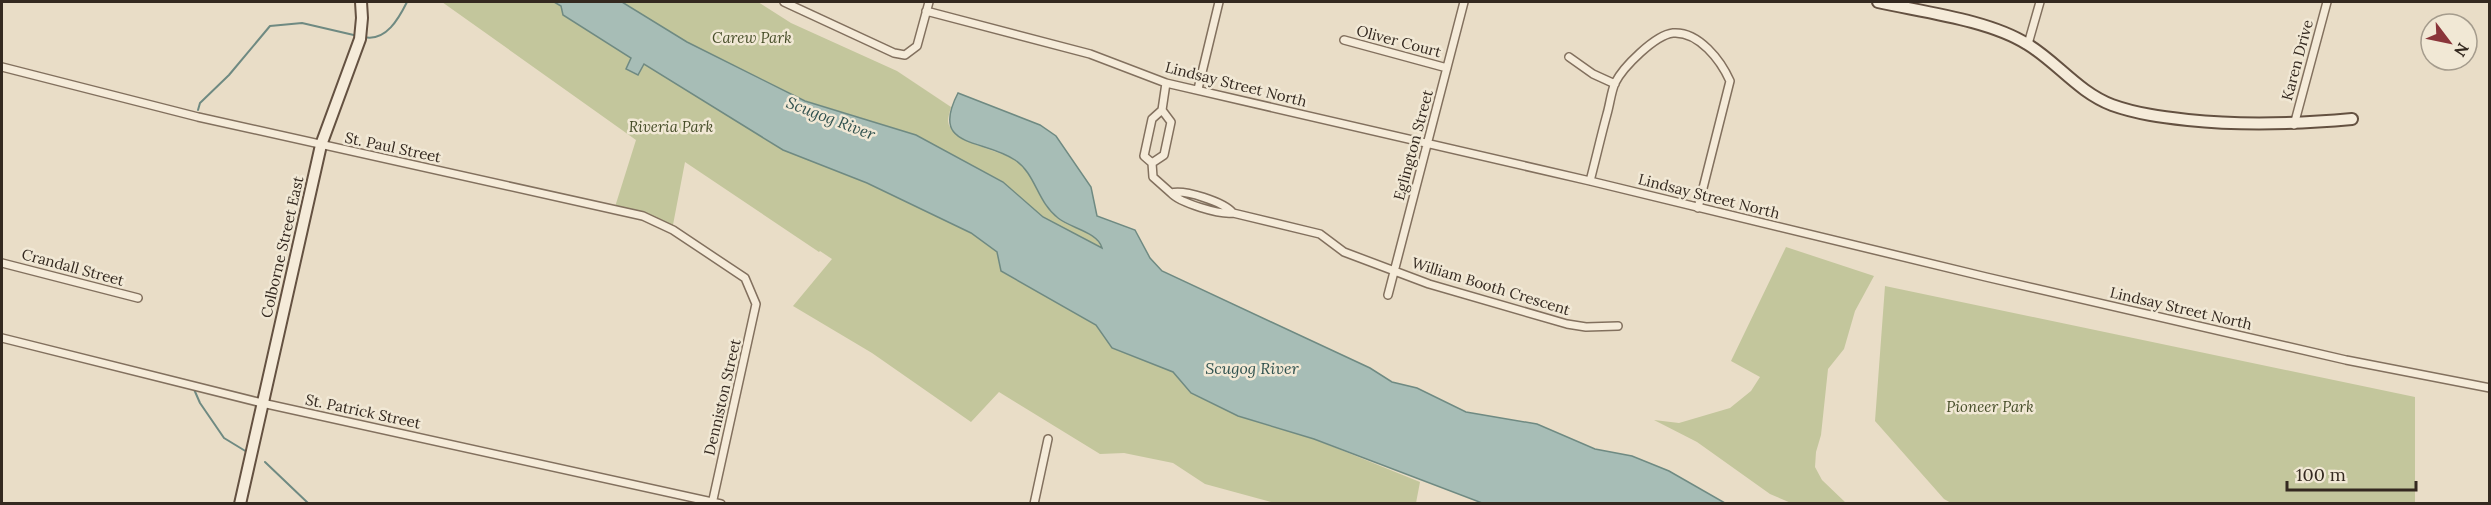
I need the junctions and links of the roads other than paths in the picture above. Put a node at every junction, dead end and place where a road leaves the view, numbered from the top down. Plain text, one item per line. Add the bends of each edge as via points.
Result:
1 (361, 2) edge
2 (784, 2) edge
3 (929, 2) edge
4 (1219, 2) edge
5 (1464, 2) edge
6 (1878, 2) edge
7 (2040, 2) edge
8 (2327, 2) edge
9 (926, 11) junction
10 (1344, 40) dead end
11 (2028, 44) junction
12 (1569, 57) dead end
13 (2, 67) edge
14 (1447, 68) junction
15 (1166, 83) junction
16 (1615, 84) junction
17 (1198, 89) junction
18 (1162, 110) junction
19 (2352, 119) dead end
20 (2294, 125) junction
21 (1427, 144) junction
22 (321, 145) junction
23 (1152, 162) junction
24 (1590, 181) junction
25 (1171, 193) junction
26 (1204, 199) junction
27 (1204, 207) junction
28 (1698, 207) junction
29 (1233, 213) junction
30 (2, 263) edge
31 (1393, 269) junction
32 (1388, 295) dead end
33 (754, 296) joint
34 (138, 298) dead end
35 (1618, 326) dead end
36 (2, 338) edge
37 (2490, 388) edge
38 (262, 403) junction
39 (1048, 439) dead end
40 (712, 503) edge
41 (240, 504) edge
42 (721, 504) edge
43 (1034, 504) edge

1 - 22 main road, Colborne Street East via 360,36
2 - 9 street via 905,55 916,46
3 - 9 street
4 - 17 street
5 - 14 street, Eglington Street
6 - 11 main road via 1974,23
7 - 11 street
8 - 20 street, Karen Drive
9 - 15 street, Lindsay Street North via 1090,54
10 - 14 street, Oliver Court
11 - 20 main road via 2078,85 2114,105 2210,122
12 - 16 street
13 - 22 street, St. Paul Street
14 - 21 street, Eglington Street
15 - 17 street, Lindsay Street North
15 - 18 street
16 - 24 street
16 - 28 street via 1653,42 1672,33 1689,36 1723,65 1730,81
17 - 21 street, Lindsay Street North
18 - 23 street via 1152,119 1144,156
18 - 23 street via 1171,122 1164,154
19 - 20 main road
21 - 24 street, Lindsay Street North
21 - 31 street, Eglington Street
22 - 33 street, St. Paul Street via 644,216 673,230 746,278
22 - 38 main road, Colborne Street East
23 - 25 street via 1153,177
24 - 28 street, Lindsay Street North
25 - 26 street via 1179,191
25 - 27 street via 1176,199
26 - 27 street
26 - 29 street via 1228,206
27 - 29 street
28 - 37 street, Lindsay Street North via 2346,360
29 - 31 street, William Booth Crescent via 1320,234 1344,252
30 - 34 street, Crandall Street
31 - 32 street, Eglington Street
31 - 35 street, William Booth Crescent via 1430,284 1567,324
33 - 40 street, Denniston Street via 756,304
36 - 38 street, St. Patrick Street
38 - 40 street, St. Patrick Street
38 - 41 main road, Colborne Street East
39 - 43 street
40 - 42 street, St. Patrick Street

